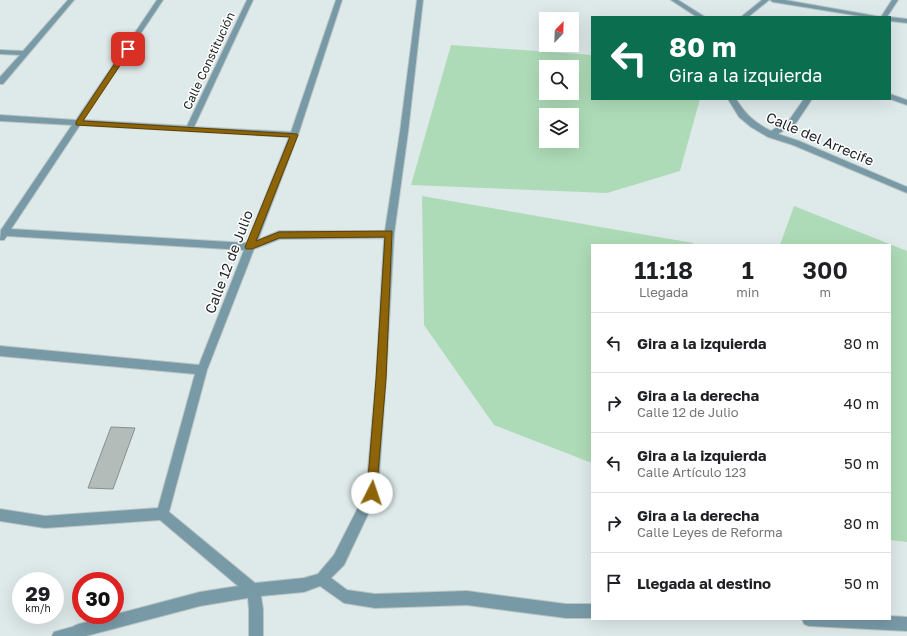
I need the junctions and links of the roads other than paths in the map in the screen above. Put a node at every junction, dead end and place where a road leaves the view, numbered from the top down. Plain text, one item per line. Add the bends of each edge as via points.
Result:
1 (71, 0) edge
2 (160, 0) edge
3 (250, 0) edge
4 (338, 0) edge
5 (420, 0) edge
6 (674, 0) edge
7 (766, 0) edge
8 (773, 0) edge
9 (895, 0) edge
10 (700, 16) edge
11 (745, 16) edge
12 (872, 16) edge
13 (885, 16) edge
14 (891, 19) edge
15 (907, 21) edge
16 (0, 52) edge
17 (25, 53) junction
18 (0, 82) edge
19 (891, 96) edge
20 (733, 100) edge
21 (807, 100) edge
22 (907, 102) edge
23 (0, 118) edge
24 (78, 123) junction
25 (189, 130) junction
26 (294, 135) junction
27 (771, 135) junction
28 (907, 190) edge
29 (389, 234) junction
30 (2, 235) edge
31 (249, 247) junction
32 (0, 351) edge
33 (202, 370) junction
34 (162, 514) junction
35 (0, 515) edge
36 (322, 579) junction
37 (253, 590) junction
38 (591, 611) edge
39 (829, 620) edge
40 (907, 624) edge
41 (79, 631) joint
42 (58, 636) edge
43 (256, 636) edge

1 - 17 street
2 - 24 street
3 - 25 street, Calle Constitución
4 - 26 street, Calle 12 de Julio
5 - 29 street
6 - 10 street
7 - 11 street
8 - 12 street
9 - 13 street
14 - 15 street
16 - 17 street
17 - 18 street
19 - 22 street
20 - 27 street, Calle del Arrecife via 754,125
21 - 27 street via 793,121
23 - 24 street
24 - 25 street
24 - 30 street
25 - 26 street
26 - 31 street, Calle 12 de Julio
27 - 28 street, Calle del Arrecife
29 - 31 street via 279,235
29 - 36 street via 372,493 339,560
30 - 31 street
31 - 33 street, Calle 12 de Julio
32 - 33 street
33 - 34 street, Calle 12 de Julio
34 - 35 street via 46,522
34 - 37 street
36 - 37 street via 304,585
36 - 38 street via 344,596 375,601 467,598 566,611
37 - 41 street via 200,599
37 - 43 street
39 - 40 street
41 - 42 lane

